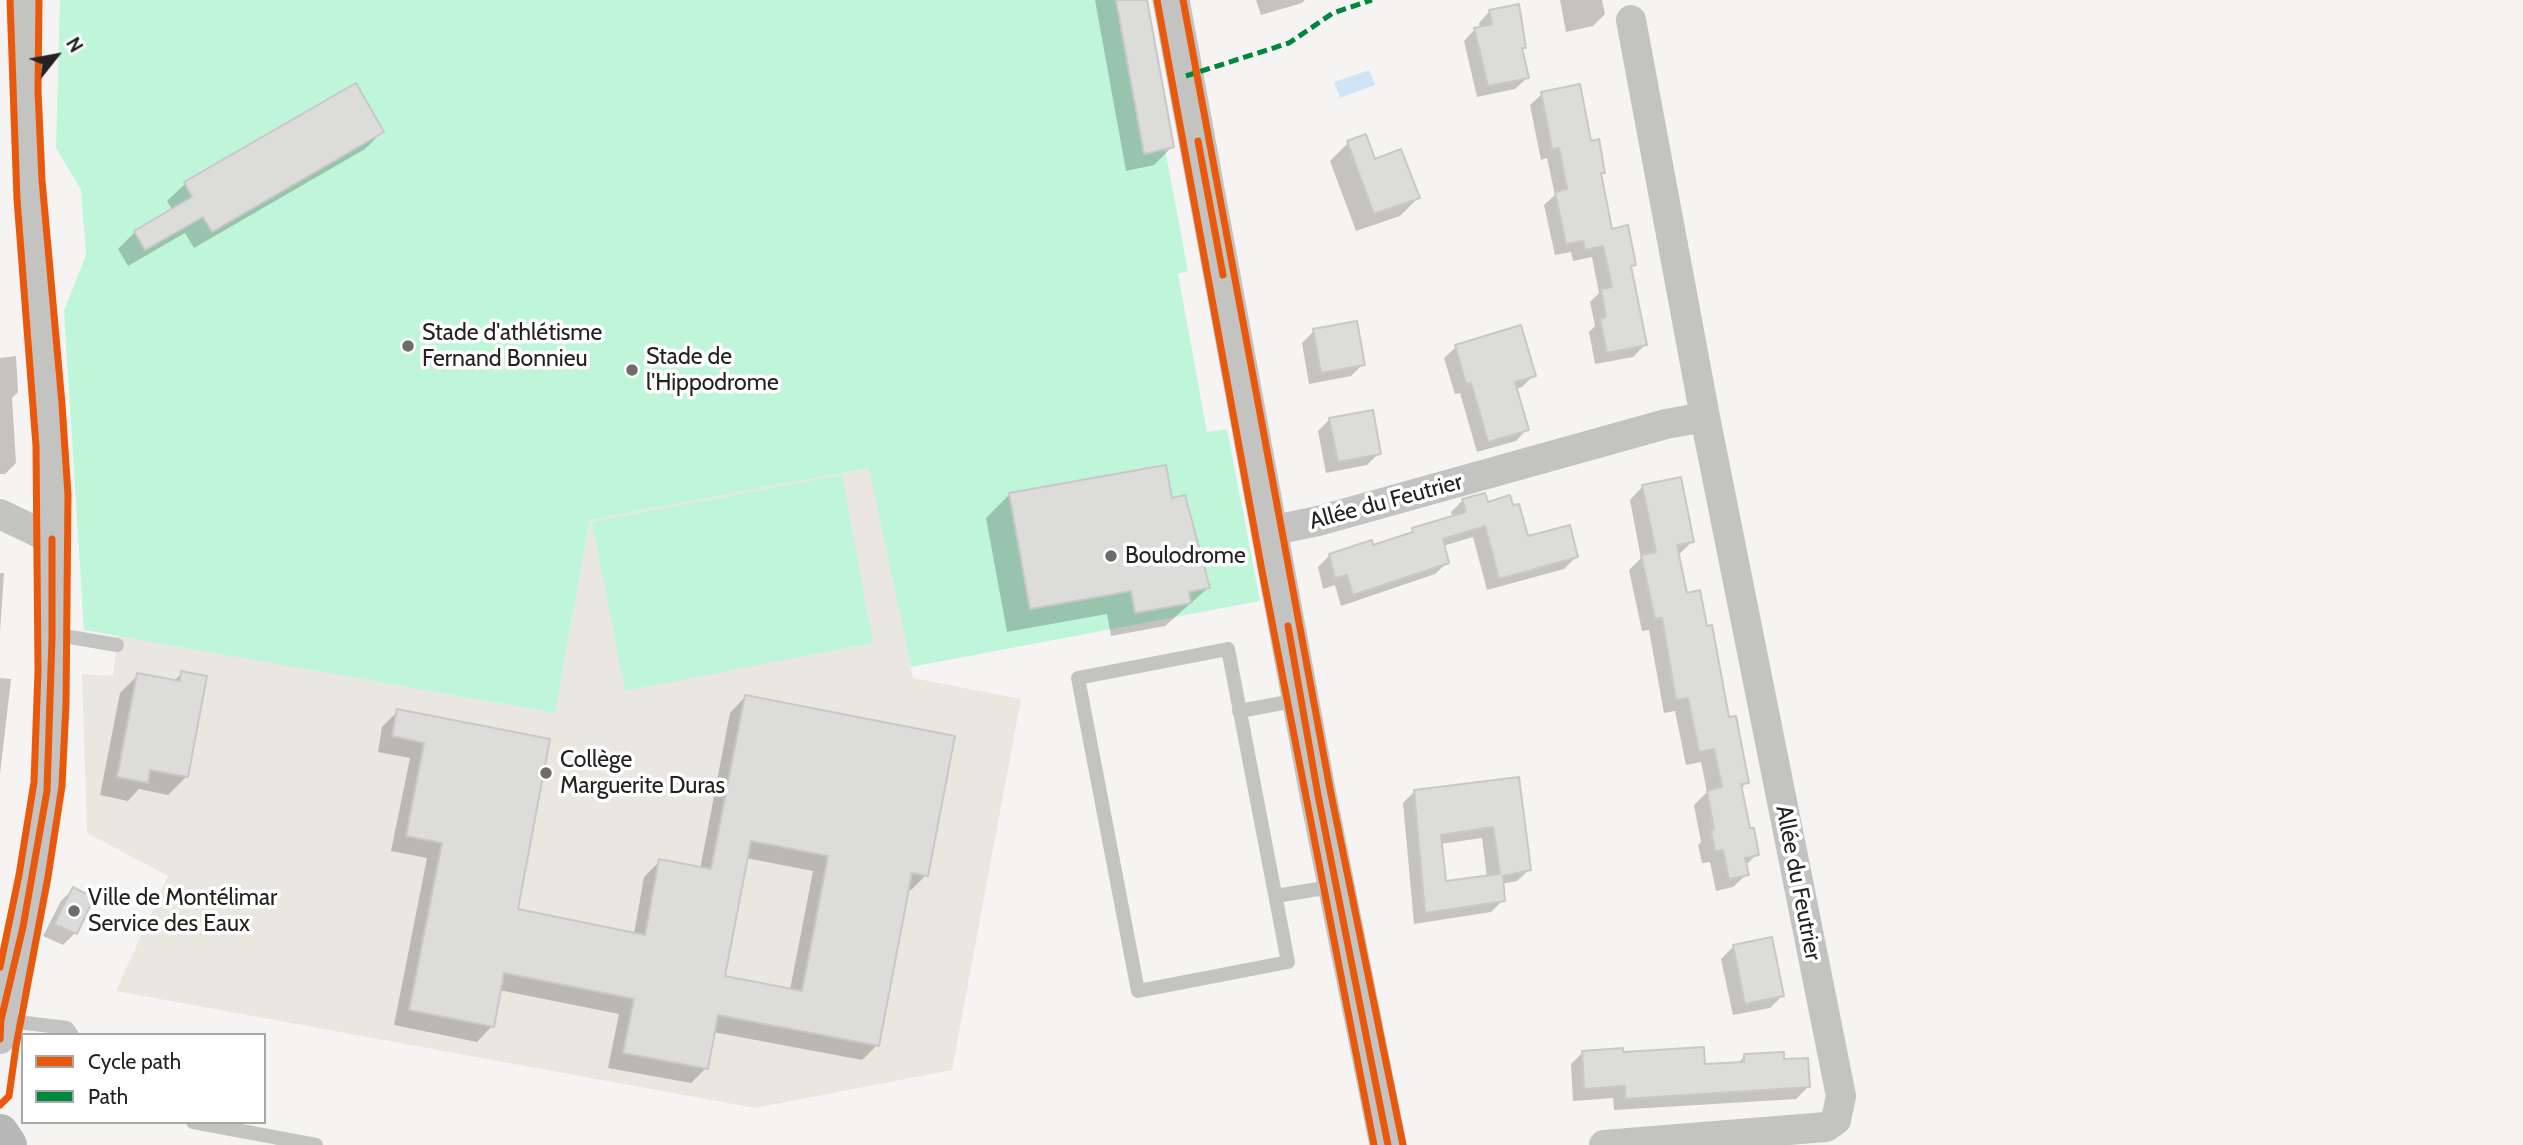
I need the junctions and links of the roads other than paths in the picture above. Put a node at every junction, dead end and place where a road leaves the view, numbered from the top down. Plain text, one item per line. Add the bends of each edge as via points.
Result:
1 (26, 0) edge
2 (1171, 0) edge
3 (1631, 20) dead end
4 (1705, 416) junction
5 (0, 514) edge
6 (1270, 531) junction
7 (52, 539) junction
8 (52, 638) junction
9 (117, 645) dead end
10 (1301, 700) junction
11 (1239, 711) junction
12 (1336, 886) junction
13 (1276, 896) junction
14 (11, 925) edge
15 (0, 1027) edge
16 (70, 1033) edge
17 (204, 1124) edge
18 (316, 1145) edge
19 (1388, 1145) edge
20 (1604, 1145) edge

1 - 7 street via 27,156
2 - 6 street
3 - 4 street, Allée du Feutrier
4 - 6 street, Allée du Feutrier
4 - 20 street, Allée du Feutrier via 1841,1096 1836,1120 1826,1127
5 - 7 street
6 - 10 street
7 - 8 street
8 - 9 lane
8 - 14 street via 47,791
10 - 11 lane
10 - 12 street
11 - 13 lane
11 - 13 lane via 1228,649 1078,678 1138,991 1288,962
12 - 13 lane
12 - 19 street
14 - 15 street
15 - 16 lane via 66,1028
17 - 18 lane

